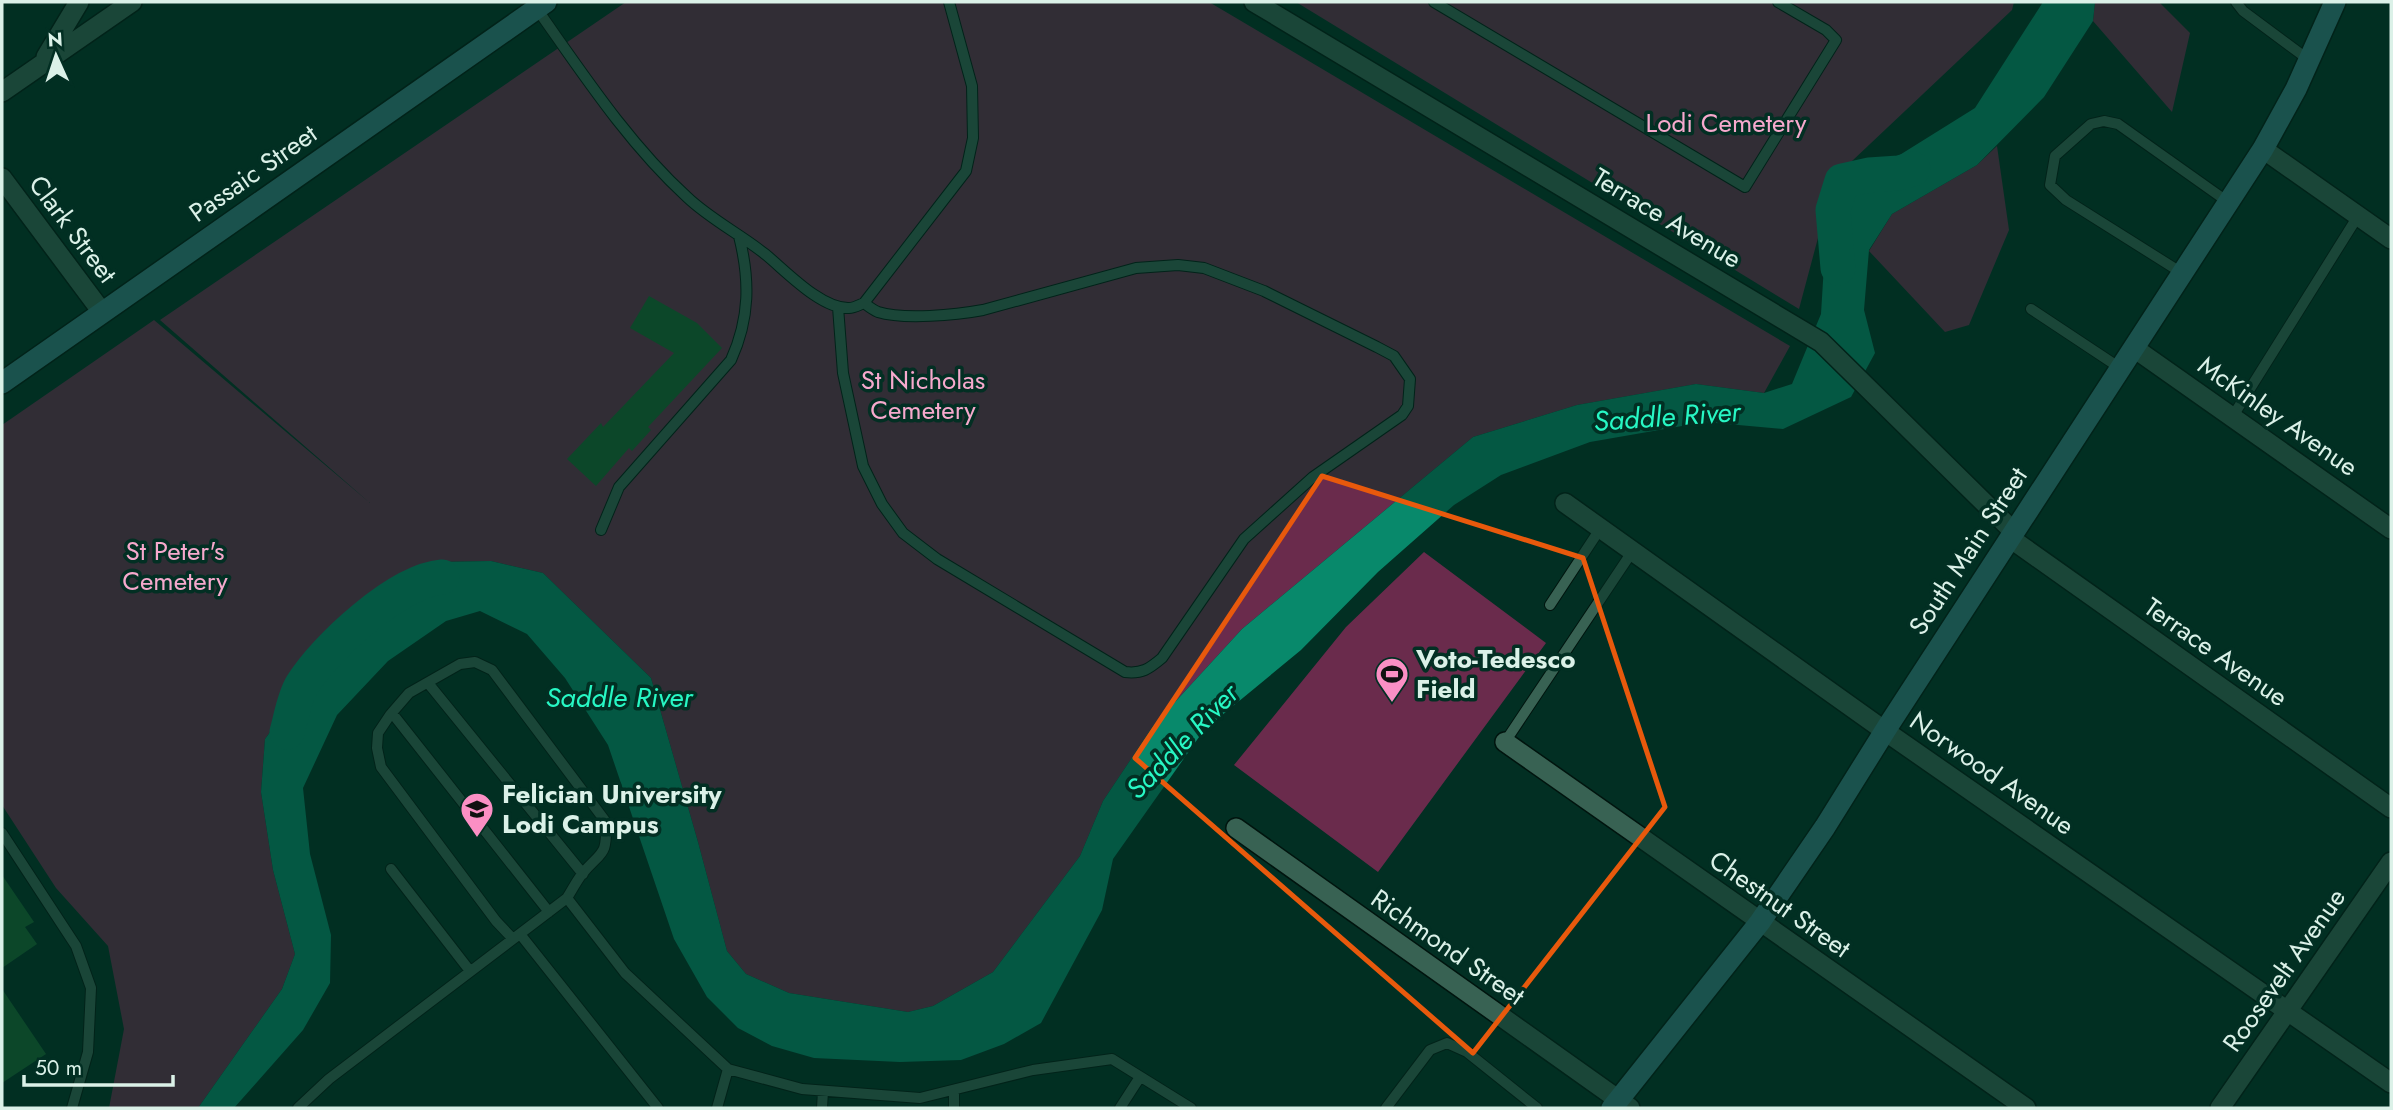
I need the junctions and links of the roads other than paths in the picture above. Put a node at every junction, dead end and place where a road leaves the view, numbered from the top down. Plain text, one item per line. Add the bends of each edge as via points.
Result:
1 (79, 2) edge
2 (132, 2) edge
3 (949, 2) edge
4 (1254, 2) edge
5 (1434, 2) edge
6 (1778, 2) edge
7 (2236, 2) edge
8 (2331, 3) edge
9 (538, 4) edge
10 (2310, 60) junction
11 (41, 64) junction
12 (2, 92) edge
13 (2263, 149) junction
14 (2, 177) edge
15 (2228, 202) junction
16 (2358, 216) junction
17 (740, 236) junction
18 (2391, 239) edge
19 (2182, 273) junction
20 (864, 303) junction
21 (838, 307) junction
22 (2031, 309) dead end
23 (102, 312) junction
24 (2134, 348) junction
25 (2120, 368) junction
26 (2, 383) edge
27 (2233, 416) junction
28 (1565, 503) dead end
29 (1600, 529) junction
30 (2391, 529) edge
31 (601, 530) dead end
32 (2012, 535) junction
33 (1632, 552) junction
34 (1550, 606) dead end
35 (428, 682) junction
36 (392, 713) junction
37 (1885, 731) junction
38 (1505, 742) joint
39 (2391, 808) edge
40 (1236, 828) dead end
41 (2, 833) edge
42 (2391, 862) edge
43 (391, 869) dead end
44 (583, 874) junction
45 (567, 898) junction
46 (549, 912) junction
47 (1760, 922) junction
48 (516, 936) junction
49 (470, 971) junction
50 (2288, 1010) junction
51 (728, 1069) junction
52 (1140, 1077) junction
53 (2391, 1083) edge
54 (954, 1090) junction
55 (823, 1091) junction
56 (1620, 1106) edge
57 (72, 1108) edge
58 (298, 1108) edge
59 (658, 1108) edge
60 (717, 1108) edge
61 (822, 1108) edge
62 (954, 1108) edge
63 (1120, 1108) edge
64 (1191, 1108) edge
65 (1386, 1108) edge
66 (1536, 1108) edge
67 (2026, 1108) edge
68 (2220, 1108) edge

1 - 11 street
2 - 11 street
3 - 20 lane via 972,86 973,138 965,171
4 - 32 street, Terrace Avenue via 1821,342
5 - 6 lane via 1745,187 1836,40
7 - 10 lane
8 - 10 street, South Main Street
9 - 17 lane via 598,96 653,163 688,199
9 - 23 street, Passaic Street
10 - 13 street, South Main Street
11 - 12 street
13 - 15 street, South Main Street
13 - 16 street
14 - 23 street, Clark Street
15 - 19 street, South Main Street
15 - 19 lane via 2118,124 2091,124 2055,156 2050,185 2066,200
16 - 18 street
16 - 27 lane
17 - 21 lane via 821,300
17 - 31 lane via 746,262 747,315 731,360 619,487
19 - 24 street, South Main Street
20 - 21 lane
20 - 21 lane via 877,312 960,314 1136,268 1204,268 1264,291 1394,356 1410,379 1408,406 1387,427 1313,477 1244,539 1162,658 1148,670 1125,671 937,559 903,533 863,466 843,373
22 - 25 lane
23 - 26 street, Passaic Street
24 - 25 street, South Main Street
24 - 27 street, McKinley Avenue
25 - 32 street, South Main Street
27 - 30 street, McKinley Avenue
28 - 29 street, Norwood Avenue
29 - 33 street, Norwood Avenue
29 - 34 lane
32 - 37 street, South Main Street
32 - 39 street, Terrace Avenue
33 - 37 street, Norwood Avenue
33 - 38 lane
35 - 36 lane via 409,693
35 - 44 lane
35 - 44 lane via 460,664 475,662 492,670 606,822 601,857
36 - 46 lane
36 - 48 lane via 378,733 381,767 496,921
37 - 47 street, South Main Street
37 - 50 street, Norwood Avenue
38 - 47 street, Chestnut Street
40 - 56 street, Richmond Street
41 - 57 lane via 76,946 91,988 88,1052
42 - 50 street, Roosevelt Avenue
43 - 49 lane
44 - 45 lane
45 - 46 lane
45 - 51 lane via 625,973
46 - 48 lane
47 - 56 street, South Main Street
47 - 67 street, Chestnut Street
48 - 49 lane
48 - 59 lane
49 - 58 lane
50 - 53 street, Norwood Avenue
50 - 68 street, Roosevelt Avenue
51 - 55 lane
51 - 60 lane
52 - 54 lane via 1112,1059 1033,1070
52 - 63 lane
52 - 64 lane
54 - 55 lane via 920,1098
54 - 62 lane
55 - 61 lane
65 - 66 lane via 1430,1050 1447,1043 1467,1052

